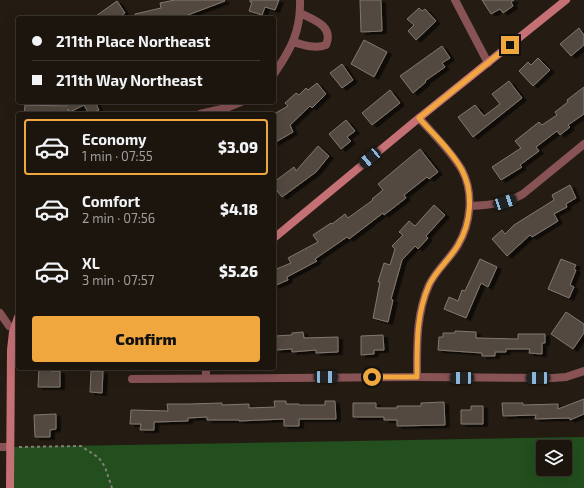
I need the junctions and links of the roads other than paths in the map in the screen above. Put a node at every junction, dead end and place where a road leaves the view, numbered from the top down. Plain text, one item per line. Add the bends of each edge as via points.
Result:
1 (300, 0) edge
2 (455, 0) edge
3 (566, 0) edge
4 (300, 13) junction
5 (293, 42) junction
6 (488, 63) junction
7 (276, 71) edge
8 (236, 104) edge
9 (209, 112) edge
10 (419, 118) junction
11 (584, 144) edge
12 (470, 206) junction
13 (276, 236) edge
14 (0, 313) edge
15 (16, 321) edge
16 (0, 326) edge
17 (12, 328) junction
18 (206, 370) edge
19 (584, 371) edge
20 (417, 377) junction
21 (206, 378) junction
22 (132, 379) dead end
23 (0, 447) edge
24 (10, 447) junction
25 (10, 488) edge

1 - 4 street
2 - 6 street
3 - 6 street
4 - 5 street
4 - 5 street via 325,27 328,40 326,45 320,47
5 - 7 street
6 - 10 street
8 - 9 street
10 - 12 street via 456,160 467,184
10 - 13 street
11 - 12 street via 514,200
12 - 20 street via 464,234 457,248 430,283 422,304 417,328
14 - 17 street
15 - 17 street
16 - 17 street
17 - 24 street
18 - 21 street
19 - 20 street via 553,378
20 - 21 street
21 - 22 street
23 - 24 street
24 - 25 street

